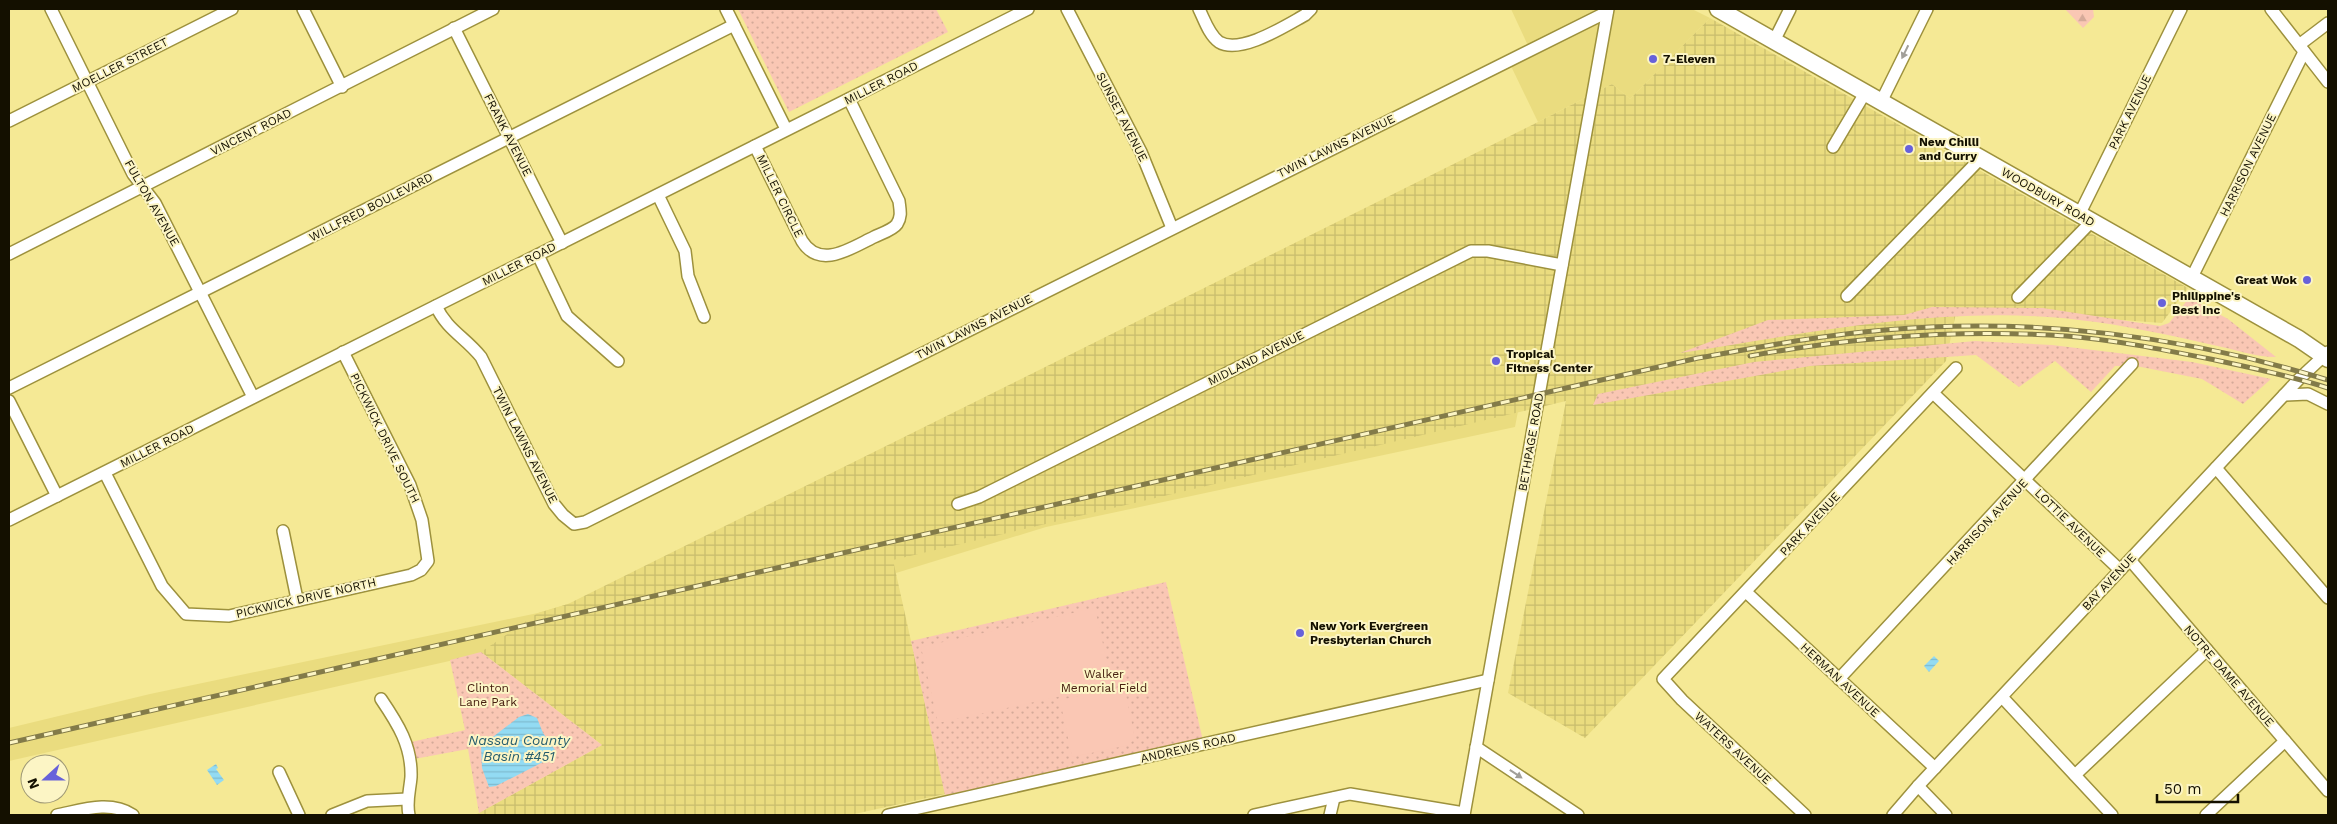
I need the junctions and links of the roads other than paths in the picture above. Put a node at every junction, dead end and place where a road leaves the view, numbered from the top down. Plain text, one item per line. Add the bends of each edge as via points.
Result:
1 (51, 9) edge
2 (232, 9) edge
3 (302, 9) edge
4 (492, 9) edge
5 (726, 9) edge
6 (1028, 9) edge
7 (1067, 9) edge
8 (1199, 9) edge
9 (1311, 9) edge
10 (1718, 9) edge
11 (1790, 9) edge
12 (1927, 9) edge
13 (2181, 9) edge
14 (2271, 9) edge
15 (1607, 10) edge
16 (1008, 13) edge
17 (2328, 23) edge
18 (734, 25) junction
19 (454, 28) junction
20 (1774, 41) junction
21 (2302, 48) junction
22 (87, 82) junction
23 (2328, 82) edge
24 (342, 86) junction
25 (1865, 93) junction
26 (849, 99) junction
27 (1881, 102) junction
28 (9, 121) edge
29 (786, 129) junction
30 (510, 138) junction
31 (755, 146) junction
32 (1833, 147) dead end
33 (1980, 159) junction
34 (143, 187) junction
35 (658, 195) junction
36 (2085, 219) junction
37 (1172, 228) junction
38 (562, 242) junction
39 (9, 254) edge
40 (538, 256) junction
41 (1562, 264) junction
42 (2191, 279) junction
43 (200, 292) junction
44 (1847, 296) dead end
45 (2018, 297) dead end
46 (436, 306) junction
47 (704, 318) dead end
48 (343, 352) junction
49 (2327, 356) edge
50 (618, 361) dead end
51 (2132, 364) dead end
52 (1956, 368) dead end
53 (9, 388) edge
54 (1933, 393) junction
55 (2284, 395) junction
56 (253, 397) junction
57 (9, 401) edge
58 (2328, 404) edge
59 (2216, 468) junction
60 (105, 473) junction
61 (2025, 480) junction
62 (56, 496) junction
63 (958, 504) dead end
64 (9, 520) edge
65 (283, 531) dead end
66 (427, 555) joint
67 (2130, 560) junction
68 (2120, 570) junction
69 (1746, 592) junction
70 (2328, 598) edge
71 (298, 600) junction
72 (2207, 650) junction
73 (1663, 679) joint
74 (1840, 679) junction
75 (1488, 680) junction
76 (2002, 697) junction
77 (381, 699) dead end
78 (2285, 741) junction
79 (1476, 748) junction
80 (1935, 768) junction
81 (279, 772) dead end
82 (2075, 775) junction
83 (1918, 786) junction
84 (2328, 791) edge
85 (1334, 798) junction
86 (408, 799) junction
87 (1464, 814) edge
88 (57, 815) edge
89 (133, 815) edge
90 (299, 815) edge
91 (332, 815) edge
92 (409, 815) edge
93 (888, 815) edge
94 (1254, 815) edge
95 (1330, 815) edge
96 (1578, 815) edge
97 (1805, 815) edge
98 (1894, 815) edge
99 (1946, 815) edge
100 (2112, 815) edge
101 (2206, 815) edge

1 - 22 street, FULTON AVENUE
2 - 22 street, MOELLER STREET
3 - 24 street
4 - 19 street, VINCENT ROAD
5 - 18 street
6 - 16 street, MILLER ROAD
7 - 37 street, SUNSET AVENUE via 1141,152
8 - 9 street via 1217,41 1226,45 1243,45
10 - 20 main road, WOODBURY ROAD
11 - 20 street
12 -> 27 street
13 - 36 street, PARK AVENUE
14 - 21 street
15 - 37 street, TWIN LAWNS AVENUE
15 - 41 street, BETHPAGE ROAD
16 - 26 street, MILLER ROAD
17 - 21 street, HARRISON AVENUE
18 - 29 street
18 - 30 street, WILLFRED BOULEVARD
19 - 24 street, VINCENT ROAD
19 - 30 street, FRANK AVENUE
20 - 25 main road, WOODBURY ROAD
21 - 23 street
21 - 42 street, HARRISON AVENUE
22 - 28 street, MOELLER STREET
22 - 34 street, FULTON AVENUE via 133,174
24 - 34 street, VINCENT ROAD
25 - 27 main road, WOODBURY ROAD
25 - 32 street
26 - 29 street, MILLER ROAD
26 - 31 street, MILLER CIRCLE via 899,201 901,215 896,226 836,256 811,252 802,241
27 - 33 main road, WOODBURY ROAD
29 - 31 street, MILLER ROAD
30 - 38 street, FRANK AVENUE
30 - 43 street, WILLFRED BOULEVARD
31 - 35 street, MILLER ROAD
33 - 36 main road, WOODBURY ROAD
33 - 44 street
34 - 39 street, VINCENT ROAD
34 - 43 street, FULTON AVENUE via 155,203
35 - 38 street, MILLER ROAD
35 - 47 street via 685,251 688,276
36 - 42 main road, WOODBURY ROAD
36 - 45 street, PARK AVENUE
37 - 46 street, TWIN LAWNS AVENUE via 591,519 574,524 554,504 481,357 449,328
38 - 40 street, MILLER ROAD
40 - 46 street, MILLER ROAD
40 - 50 street via 568,316
41 - 63 street, MIDLAND AVENUE via 1471,251 979,497
41 - 75 street, BETHPAGE ROAD
42 - 49 main road, WOODBURY ROAD
43 - 53 street, WILLFRED BOULEVARD
43 - 56 street, FULTON AVENUE
46 - 48 street, MILLER ROAD
48 - 56 street, MILLER ROAD
48 - 66 street, PICKWICK DRIVE SOUTH via 410,485 418,505
49 - 55 street, BAY AVENUE
51 - 61 street, HARRISON AVENUE
52 - 54 street, PARK AVENUE
54 - 61 street, LOTTIE AVENUE
54 - 69 street, PARK AVENUE
55 - 58 street via 2308,394
55 - 59 street, BAY AVENUE
56 - 60 street, MILLER ROAD
57 - 62 street
59 - 67 street, BAY AVENUE
59 - 70 street
60 - 62 street, MILLER ROAD
60 - 71 street, PICKWICK DRIVE NORTH via 162,586 186,614 229,616
61 - 68 street, LOTTIE AVENUE
61 - 74 street, HARRISON AVENUE
62 - 64 street, MILLER ROAD
65 - 71 street
66 - 71 street, PICKWICK DRIVE NORTH via 428,562 411,575
67 - 68 street, BAY AVENUE
67 - 72 street, NOTRE DAME AVENUE
68 - 76 street, BAY AVENUE
69 - 73 street, PARK AVENUE
69 - 74 street, HERMAN AVENUE
72 - 78 street, NOTRE DAME AVENUE
72 - 82 street
73 - 97 street, WATERS AVENUE
74 - 80 street, HERMAN AVENUE
75 - 79 street, BETHPAGE ROAD
75 - 93 street, ANDREWS ROAD
76 - 80 street, BAY AVENUE
76 - 82 street
77 - 86 street via 400,726 408,748 411,764
78 - 84 street, NOTRE DAME AVENUE
78 - 101 street
79 - 87 street, BETHPAGE ROAD
79 -> 96 street
80 - 83 street, BAY AVENUE
81 - 90 street
82 - 100 street
83 - 98 street, BAY AVENUE
83 - 99 street
85 - 87 street via 1350,794
85 - 94 street
85 - 95 street
86 - 91 street via 366,801
86 - 92 street
88 - 89 street via 104,806 126,810

